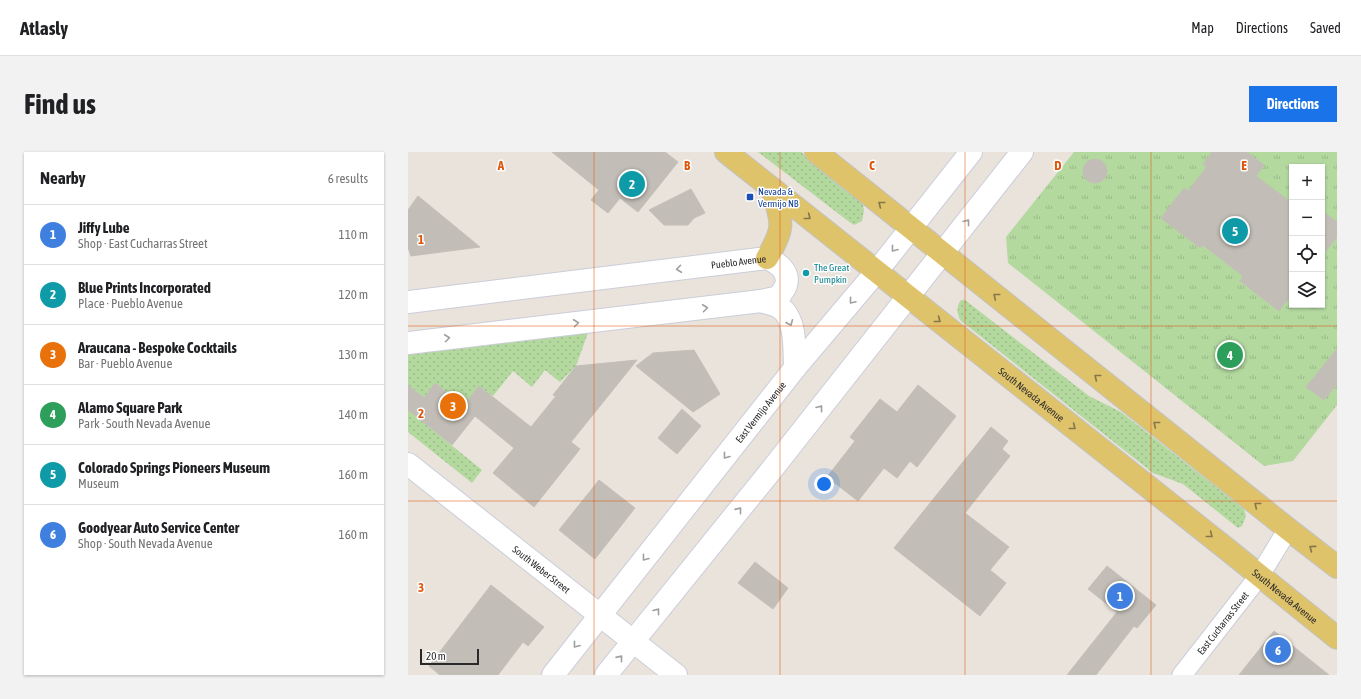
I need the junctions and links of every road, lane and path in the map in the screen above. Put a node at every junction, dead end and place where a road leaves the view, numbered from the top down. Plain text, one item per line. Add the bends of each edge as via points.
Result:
1 (726, 152) edge
2 (816, 152) edge
3 (971, 152) edge
4 (1022, 152) edge
5 (772, 189) junction
6 (911, 228) junction
7 (942, 252) junction
8 (767, 258) junction
9 (877, 271) junction
10 (908, 296) junction
11 (761, 301) junction
12 (408, 302) edge
13 (408, 342) edge
14 (796, 368) junction
15 (408, 464) edge
16 (1288, 530) junction
17 (1337, 567) edge
18 (1260, 575) junction
19 (599, 615) junction
20 (1337, 638) edge
21 (633, 642) junction
22 (553, 675) edge
23 (606, 675) edge
24 (676, 675) edge
25 (1182, 675) edge

1 - 5 main road, South Nevada Avenue
6 -> 2 main road
3 - 6 street, East Vermijo Avenue
7 -> 4 street
5 - 8 main road via 781,221 777,242
5 -> 9 main road, South Nevada Avenue
6 - 7 main road
6 -> 9 street, East Vermijo Avenue
7 - 10 street
16 -> 7 main road
8 - 11 street, Pueblo Avenue via 777,262 782,269 786,276 786,286 779,297
8 -> 12 street, Pueblo Avenue
9 - 10 main road, South Nevada Avenue
9 -> 14 street, East Vermijo Avenue
10 -> 18 main road, South Nevada Avenue
21 -> 10 street
13 -> 11 street, Pueblo Avenue
11 -> 14 street via 779,307 791,321
14 -> 19 street, East Vermijo Avenue
15 - 19 street, South Weber Street
17 -> 16 main road
16 - 18 street, East Cucharras Street
18 - 20 main road, South Nevada Avenue
18 - 25 street, East Cucharras Street
19 - 21 street, South Weber Street
19 -> 22 street, East Vermijo Avenue
23 -> 21 street
21 - 24 street, South Weber Street

